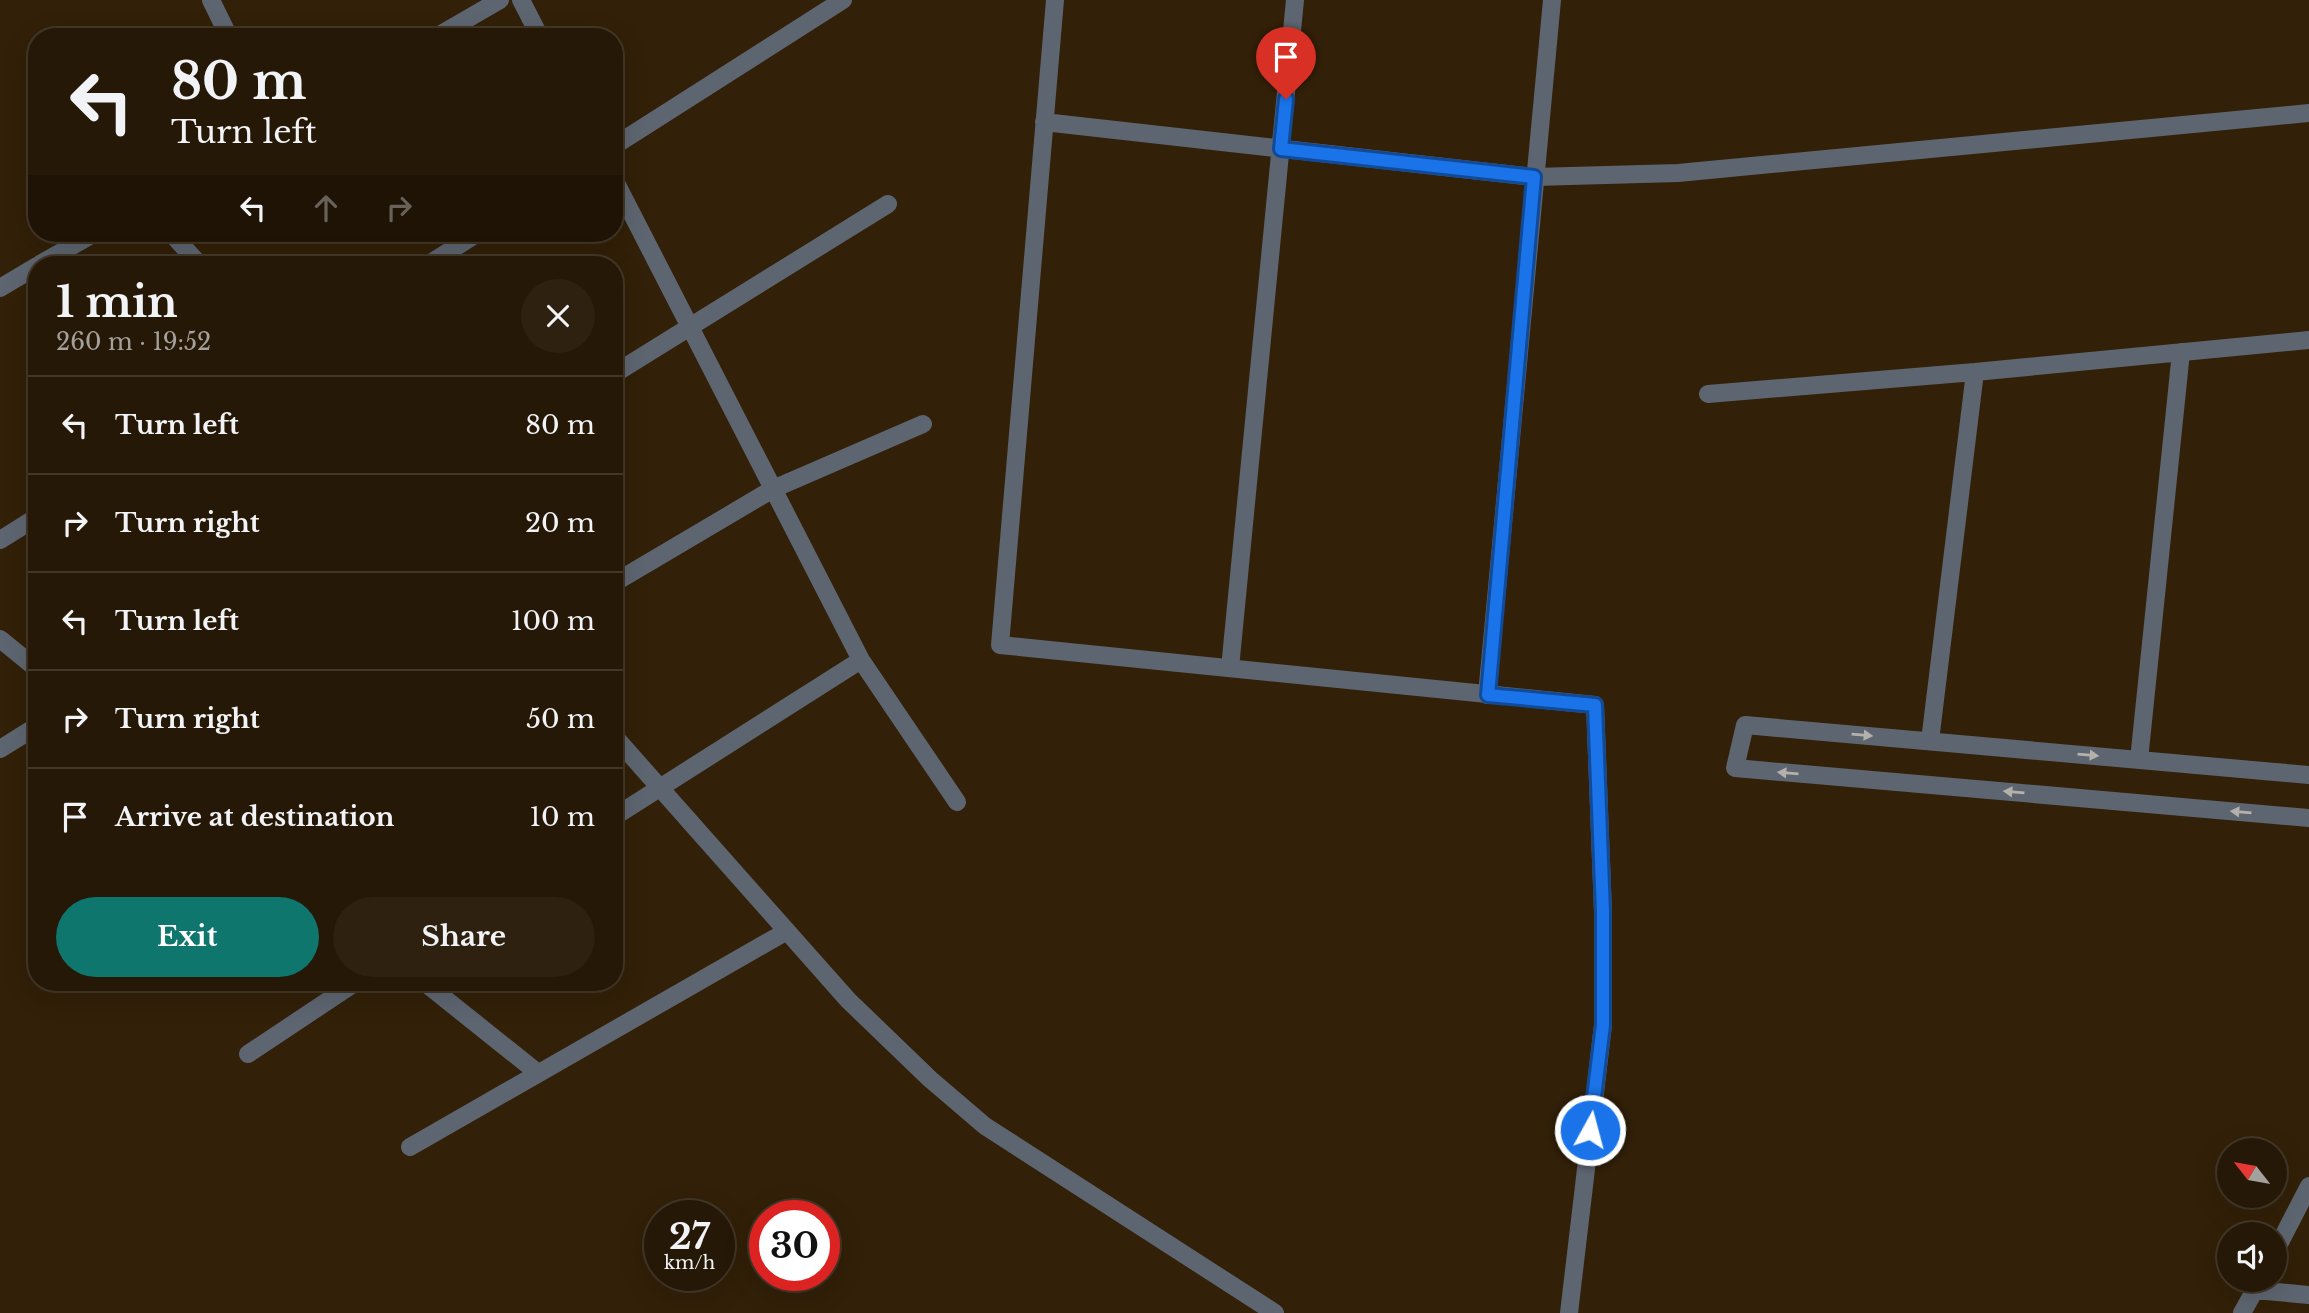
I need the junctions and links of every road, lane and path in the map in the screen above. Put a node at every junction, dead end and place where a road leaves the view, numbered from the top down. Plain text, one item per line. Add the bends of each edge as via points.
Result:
1 (211, 0) edge
2 (499, 0) edge
3 (521, 0) edge
4 (843, 0) edge
5 (1055, 0) edge
6 (1295, 0) edge
7 (1552, 0) edge
8 (225, 28) edge
9 (451, 28) edge
10 (535, 28) edge
11 (2309, 113) edge
12 (1044, 122) junction
13 (623, 140) edge
14 (1281, 149) junction
15 (1534, 177) junction
16 (623, 196) edge
17 (888, 204) dead end
18 (79, 242) edge
19 (179, 242) edge
20 (464, 242) edge
21 (55, 256) edge
22 (192, 256) edge
23 (442, 256) edge
24 (28, 271) edge
25 (0, 288) edge
26 (691, 328) junction
27 (2309, 340) edge
28 (2181, 352) junction
29 (623, 369) edge
30 (1976, 372) junction
31 (1708, 394) dead end
32 (923, 424) dead end
33 (773, 489) junction
34 (28, 523) edge
35 (0, 541) edge
36 (623, 578) edge
37 (0, 639) edge
38 (861, 660) junction
39 (28, 662) edge
40 (1230, 668) junction
41 (1488, 695) junction
42 (28, 732) edge
43 (1930, 741) junction
44 (623, 746) edge
45 (0, 749) edge
46 (2139, 760) junction
47 (2309, 775) edge
48 (660, 788) junction
49 (957, 802) dead end
50 (623, 811) edge
51 (2309, 818) edge
52 (787, 931) junction
53 (342, 991) edge
54 (435, 991) edge
55 (248, 1054) dead end
56 (538, 1073) junction
57 (410, 1147) dead end
58 (2309, 1186) edge
59 (2287, 1228) edge
60 (2287, 1290) edge
61 (2254, 1292) edge
62 (2309, 1295) edge
63 (1275, 1313) edge
64 (1569, 1313) edge
65 (2242, 1313) edge

1 - 8 street
2 - 9 street
3 - 10 street
4 - 13 street
5 - 12 street
6 - 14 street
7 - 15 street
11 - 15 street via 1678,173
12 - 14 street
12 - 40 street via 1000,645
14 - 15 street
14 - 40 street
15 - 41 street
16 - 26 street
17 - 26 street
18 - 21 street
19 - 22 street
20 - 23 street
24 - 25 street
26 - 29 street
26 - 33 street
27 - 28 street
28 - 30 street
28 - 46 street
30 - 31 street
30 - 43 street
32 - 33 street
33 - 36 street
33 - 38 street
34 - 35 street
37 - 39 street
38 - 48 street
38 - 49 street
40 - 41 street
41 - 64 street via 1595,705 1603,1025
42 - 45 street
43 -> 46 street
51 -> 43 street via 1735,768 1745,725
44 - 48 street
46 - 47 street
48 - 50 street
48 - 52 street
52 - 56 street
52 - 63 street via 848,1000 985,1126
53 - 55 street
54 - 56 street
56 - 57 street
58 - 59 street
60 - 62 street
61 - 65 street

